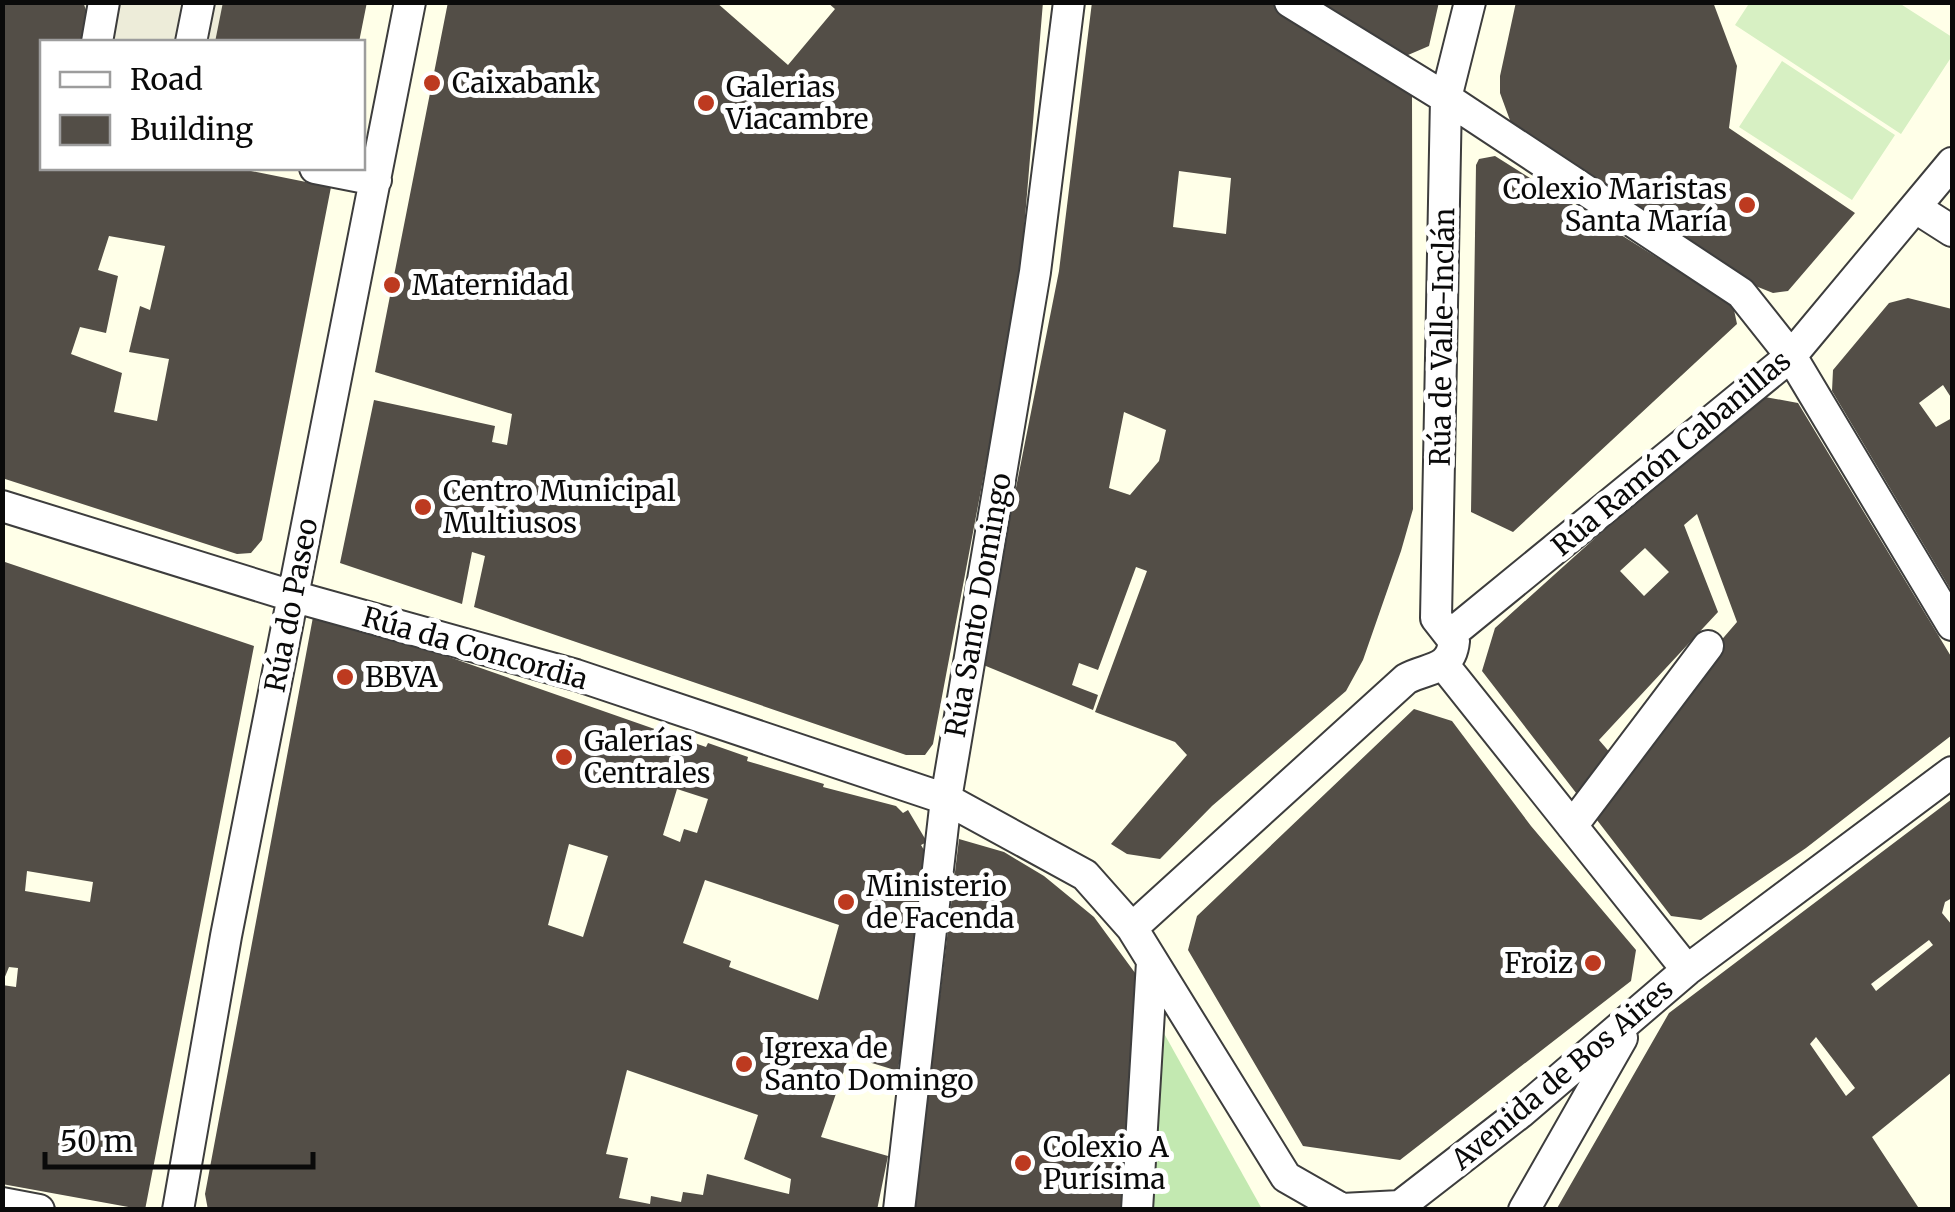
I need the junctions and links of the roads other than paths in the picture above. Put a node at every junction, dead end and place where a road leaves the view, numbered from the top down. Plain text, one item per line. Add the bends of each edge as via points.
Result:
1 (104, 2) edge
2 (199, 2) edge
3 (410, 2) edge
4 (1069, 2) edge
5 (1290, 2) edge
6 (1470, 2) edge
7 (96, 40) edge
8 (191, 40) edge
9 (1446, 98) junction
10 (1952, 163) edge
11 (325, 170) edge
12 (376, 180) junction
13 (1916, 208) junction
14 (1952, 231) edge
15 (1791, 356) junction
16 (2, 506) edge
17 (292, 596) junction
18 (1952, 625) edge
19 (1451, 634) junction
20 (1708, 646) dead end
21 (1443, 664) junction
22 (1952, 772) edge
23 (946, 799) junction
24 (1572, 826) junction
25 (1132, 928) junction
26 (1152, 962) junction
27 (1687, 970) junction
28 (1633, 1018) junction
29 (2, 1202) edge
30 (39, 1210) edge
31 (178, 1210) edge
32 (898, 1210) edge
33 (1137, 1210) edge
34 (1524, 1210) edge

1 - 7 street
2 - 8 street
3 - 12 street, Rúa do Paseo
4 - 23 street, Rúa Santo Domingo via 1035,272
5 - 9 street
6 - 9 street, Rúa de Valle-Inclán
9 - 15 street via 1741,293
9 - 19 street, Rúa de Valle-Inclán via 1436,618
10 - 13 street, Rúa Ramón Cabanillas
11 - 12 street
12 - 17 street, Rúa do Paseo
13 - 14 street
13 - 15 street, Rúa Ramón Cabanillas
15 - 18 street
15 - 19 street, Rúa Ramón Cabanillas
16 - 17 street, Rúa da Concordia
17 - 23 street, Rúa da Concordia via 576,676
17 - 31 street, Rúa do Paseo
19 - 21 street via 1454,648
20 - 24 street
21 - 24 street
21 - 25 street via 1406,680
22 - 27 street, Avenida de Bos Aires
23 - 25 street, Avenida de Bos Aires via 1085,875
23 - 32 street, Rúa Santo Domingo
24 - 27 street
25 - 26 street, Avenida de Bos Aires
26 - 28 street, Avenida de Bos Aires via 1286,1177 1342,1209 1400,1206
26 - 33 street
27 - 28 street, Avenida de Bos Aires
28 - 34 street
29 - 30 street

